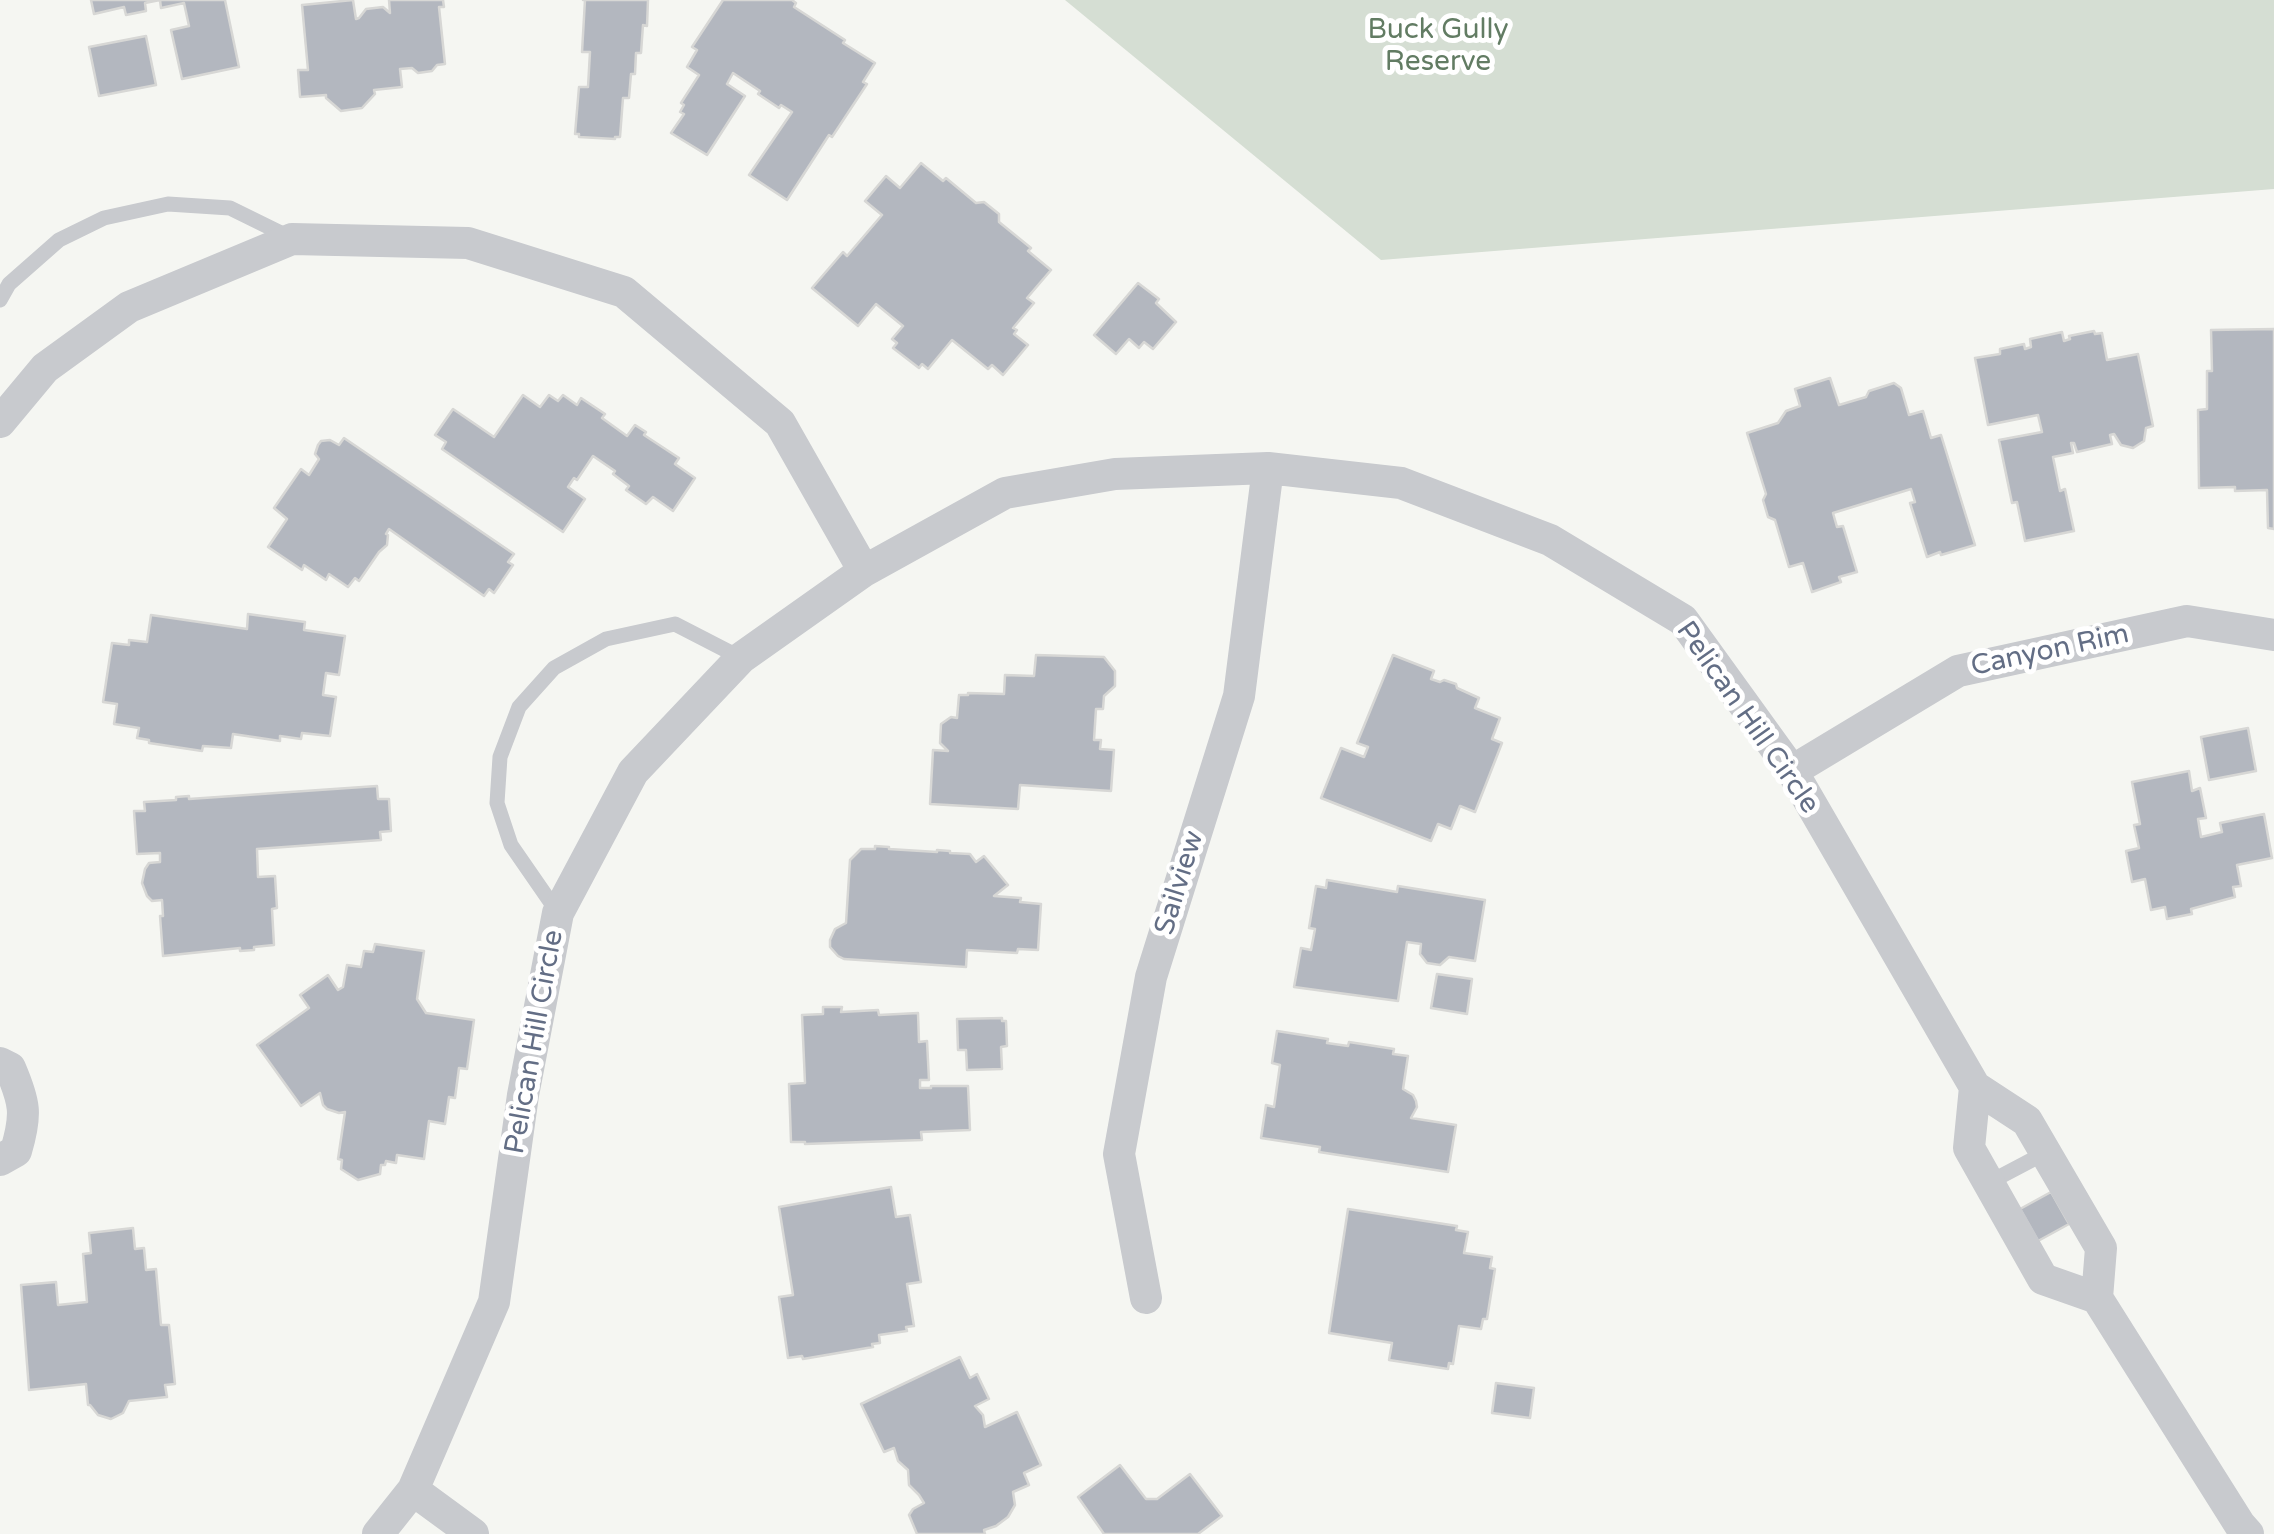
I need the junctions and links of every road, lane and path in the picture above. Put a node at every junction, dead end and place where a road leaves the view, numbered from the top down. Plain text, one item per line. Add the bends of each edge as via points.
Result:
1 (292, 238) junction
2 (0, 300) edge
3 (0, 422) edge
4 (1268, 468) junction
5 (864, 571) junction
6 (2274, 634) edge
7 (742, 658) junction
8 (1792, 771) junction
9 (558, 913) junction
10 (0, 1063) edge
11 (1975, 1087) junction
12 (2045, 1153) junction
13 (0, 1160) edge
14 (1988, 1183) junction
15 (1146, 1298) dead end
16 (2097, 1298) junction
17 (414, 1490) junction
18 (378, 1534) edge
19 (473, 1534) edge
20 (2248, 1534) edge

1 - 2 lane via 230,208 168,204 104,218 59,240
1 - 3 street via 129,307 46,368
1 - 5 street via 468,243 624,292 780,423
4 - 5 street, Pelican Hill Circle via 1116,474 1005,494
4 - 8 street, Pelican Hill Circle via 1401,482 1550,540 1683,620
4 - 15 street, Sailview via 1239,696 1151,977 1118,1154
5 - 7 street, Pelican Hill Circle
6 - 8 street, Canyon Rim via 2187,621 1958,671
7 - 9 street, Pelican Hill Circle via 633,772
7 - 9 lane via 675,624 606,639 554,668 519,707 500,757 497,804 511,846
8 - 11 street, Pelican Hill Circle
9 - 17 street, Pelican Hill Circle via 494,1302
10 - 13 street via 10,1068 22,1097 24,1124 16,1151
11 - 12 street, Pelican Hill Circle via 2027,1122
11 - 14 street via 1970,1148
12 - 14 lane
12 - 16 street, Pelican Hill Circle via 2101,1248
14 - 16 street via 2044,1279
16 - 20 street
17 - 18 street, Pelican Hill Circle
17 - 19 street

